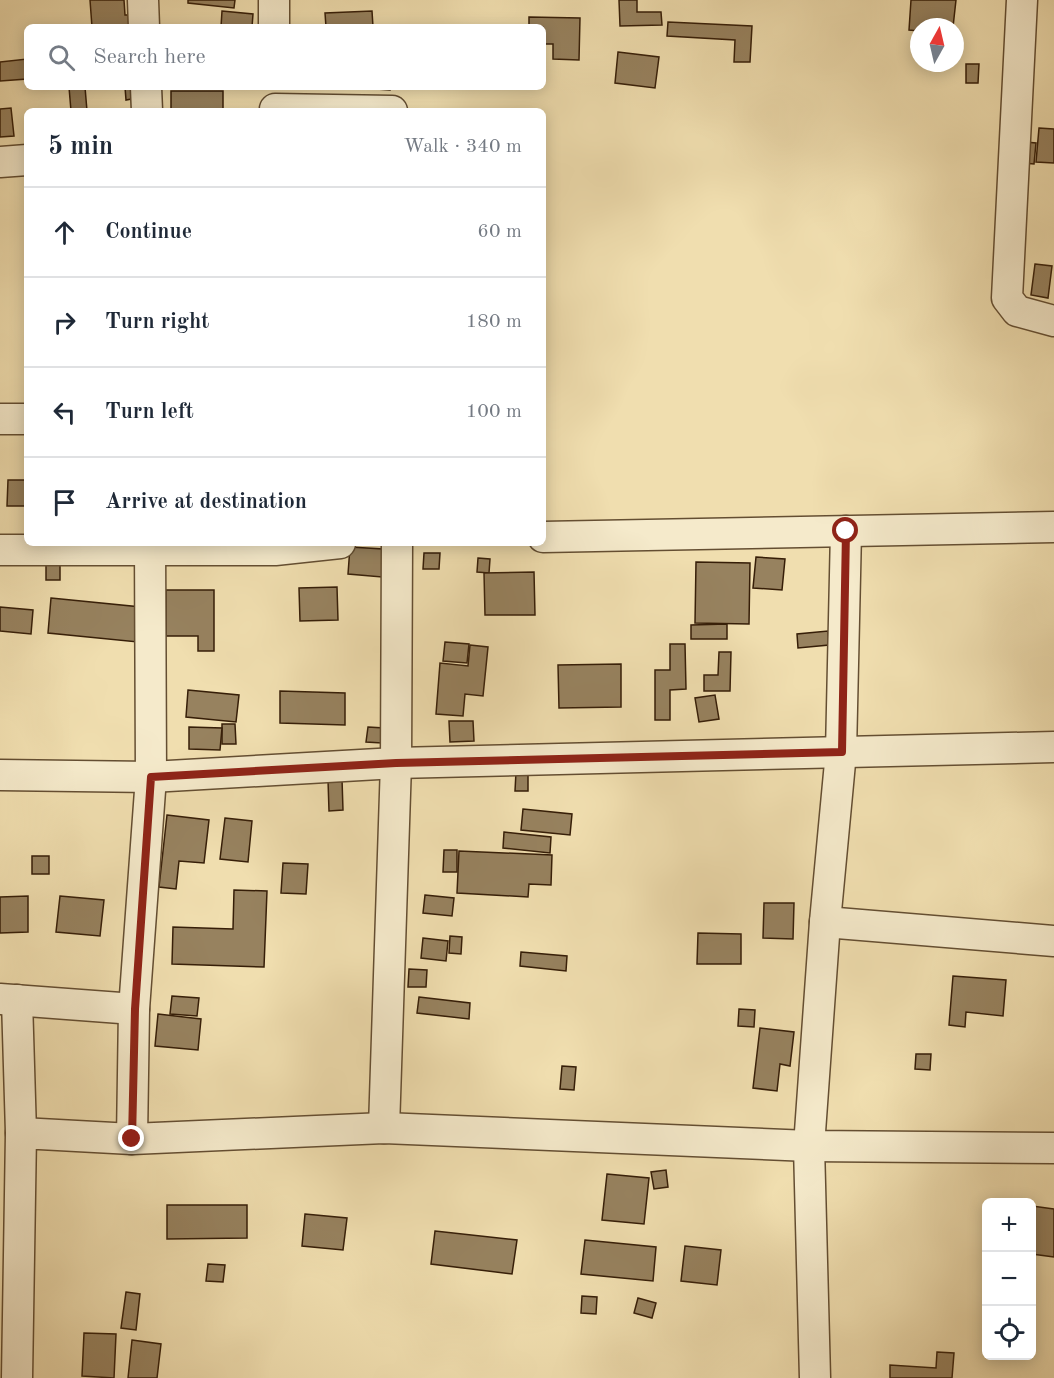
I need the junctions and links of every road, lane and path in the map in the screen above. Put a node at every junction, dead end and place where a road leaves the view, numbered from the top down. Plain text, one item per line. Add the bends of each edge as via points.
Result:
1 (143, 0) edge
2 (274, 0) edge
3 (1022, 0) edge
4 (144, 24) edge
5 (274, 24) edge
6 (146, 90) edge
7 (275, 102) edge
8 (147, 108) edge
9 (353, 108) edge
10 (24, 160) edge
11 (0, 162) edge
12 (1054, 321) edge
13 (0, 419) edge
14 (24, 419) edge
15 (1054, 527) edge
16 (846, 531) junction
17 (546, 537) edge
18 (150, 546) edge
19 (275, 546) edge
20 (397, 546) edge
21 (0, 550) edge
22 (1054, 747) edge
23 (842, 752) junction
24 (396, 763) junction
25 (0, 775) edge
26 (151, 777) junction
27 (825, 922) junction
28 (1054, 941) edge
29 (9, 1000) edge
30 (135, 1009) junction
31 (384, 1128) junction
32 (21, 1133) junction
33 (132, 1139) junction
34 (809, 1146) junction
35 (1054, 1148) edge
36 (17, 1378) edge
37 (815, 1378) edge

1 - 4 street
2 - 5 street
3 - 12 street via 1007,298 1017,311
6 - 8 street
7 - 9 street
10 - 11 street
13 - 14 street
15 - 16 street
16 - 17 street
16 - 23 street
18 - 19 street
18 - 21 street
18 - 26 street
20 - 24 street
22 - 23 street
23 - 24 street
23 - 27 street
24 - 26 street
24 - 31 street
25 - 26 street
26 - 30 street
27 - 28 street
27 - 34 street
29 - 30 street
29 - 32 street
30 - 33 street
31 - 33 street
31 - 34 street
32 - 33 street
32 - 36 street
34 - 35 street
34 - 37 street

